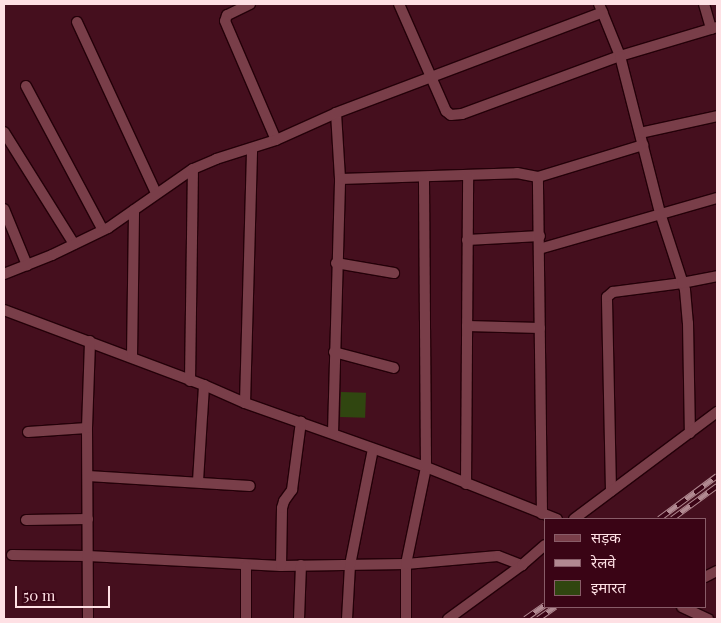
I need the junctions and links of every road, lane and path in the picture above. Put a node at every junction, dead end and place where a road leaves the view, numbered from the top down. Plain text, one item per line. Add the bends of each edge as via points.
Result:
1 (250, 4) edge
2 (399, 4) edge
3 (704, 4) edge
4 (601, 8) edge
5 (77, 22) dead end
6 (714, 28) edge
7 (620, 56) junction
8 (432, 78) junction
9 (26, 86) dead end
10 (336, 114) junction
11 (717, 116) edge
12 (4, 132) edge
13 (640, 133) junction
14 (276, 140) junction
15 (643, 145) junction
16 (252, 148) junction
17 (193, 169) junction
18 (468, 176) junction
19 (538, 177) junction
20 (424, 178) junction
21 (340, 180) junction
22 (156, 193) junction
23 (717, 198) edge
24 (4, 209) edge
25 (134, 210) junction
26 (660, 213) junction
27 (103, 230) junction
28 (540, 236) junction
29 (467, 240) junction
30 (74, 244) junction
31 (539, 248) junction
32 (336, 262) junction
33 (27, 264) junction
34 (394, 273) dead end
35 (4, 274) edge
36 (717, 276) edge
37 (682, 283) junction
38 (4, 310) edge
39 (467, 326) junction
40 (540, 328) junction
41 (90, 341) junction
42 (334, 352) junction
43 (132, 357) junction
44 (394, 368) dead end
45 (190, 380) junction
46 (204, 385) junction
47 (245, 403) junction
48 (717, 412) edge
49 (301, 422) junction
50 (87, 428) junction
51 (28, 432) dead end
52 (333, 432) junction
53 (690, 433) junction
54 (373, 449) junction
55 (426, 468) junction
56 (88, 476) junction
57 (198, 481) junction
58 (466, 484) junction
59 (250, 486) dead end
60 (611, 491) junction
61 (542, 514) junction
62 (554, 518) edge
63 (575, 518) edge
64 (88, 519) junction
65 (26, 520) dead end
66 (544, 546) edge
67 (12, 555) dead end
68 (88, 556) junction
69 (406, 564) junction
70 (301, 565) junction
71 (350, 565) junction
72 (522, 565) junction
73 (246, 566) junction
74 (281, 566) junction
75 (684, 608) edge
76 (88, 619) edge
77 (246, 619) edge
78 (299, 619) edge
79 (347, 619) edge
80 (406, 619) edge
81 (448, 619) edge
82 (708, 619) edge

1 - 14 street via 227,15 225,21
2 - 8 street
3 - 6 street
4 - 7 street
4 - 8 street
5 - 22 street
6 - 7 street
7 - 8 street via 456,115 446,111
7 - 13 street
8 - 10 street
9 - 27 street
10 - 14 street
10 - 21 street
11 - 13 street
12 - 30 street
13 - 15 street
14 - 16 street
15 - 19 street
15 - 26 street
16 - 17 street
16 - 47 street
17 - 22 street
17 - 45 street
18 - 19 street via 517,172
18 - 20 street
18 - 29 street
19 - 28 street
20 - 21 street
20 - 55 street
21 - 32 street
22 - 25 street
23 - 26 street
24 - 33 street
25 - 27 street
25 - 43 street
26 - 31 street
26 - 37 street
27 - 30 street
28 - 29 street
28 - 31 street
29 - 39 street
30 - 33 street
31 - 40 street
32 - 34 street
32 - 42 street
33 - 35 street
36 - 37 street
37 - 53 street via 688,314
37 - 60 street via 614,292 607,297
38 - 41 street
39 - 40 street
39 - 58 street
40 - 61 street
41 - 43 street
41 - 50 street
42 - 44 street
42 - 52 street
43 - 45 street
45 - 46 street
46 - 47 street
46 - 57 street
47 - 49 street
48 - 53 street
49 - 52 street
49 - 74 street via 292,490 282,508
50 - 51 street
50 - 56 street
52 - 54 street
53 - 60 street
54 - 55 street
54 - 71 street
55 - 58 street
55 - 69 street
56 - 57 street
56 - 64 street
57 - 59 street
58 - 61 street
60 - 63 street
61 - 62 street
64 - 65 street
64 - 68 street
66 - 72 street
67 - 68 street
68 - 73 street
68 - 76 street
69 - 71 street
69 - 72 street via 498,556
69 - 80 street
70 - 71 street
70 - 74 street
70 - 78 street
71 - 79 street
72 - 81 street
73 - 74 street
73 - 77 street
75 - 82 street

